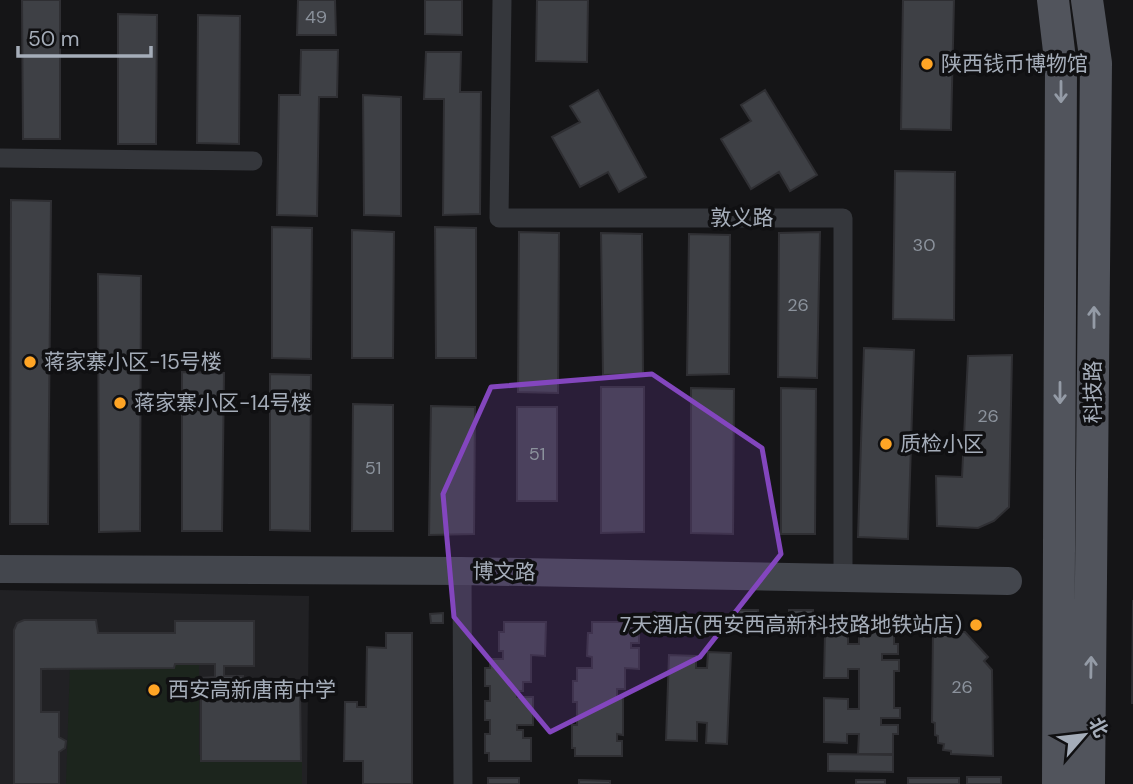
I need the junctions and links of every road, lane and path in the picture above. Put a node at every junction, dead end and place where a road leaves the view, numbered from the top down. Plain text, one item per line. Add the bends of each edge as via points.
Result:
1 (502, 0) edge
2 (1053, 0) edge
3 (1087, 0) edge
4 (0, 158) edge
5 (253, 161) dead end
6 (0, 569) edge
7 (462, 571) junction
8 (843, 578) junction
9 (1008, 581) dead end
10 (463, 784) edge
11 (1058, 784) edge
12 (1089, 784) edge

1 - 8 street, 敦义路 via 499,218 843,218
2 -> 11 main road, 科技路 via 1061,68
12 -> 3 main road, 科技路 via 1096,63
4 - 5 street
6 - 7 street, 博文路
7 - 8 street, 博文路
7 - 10 street
8 - 9 street, 博文路

